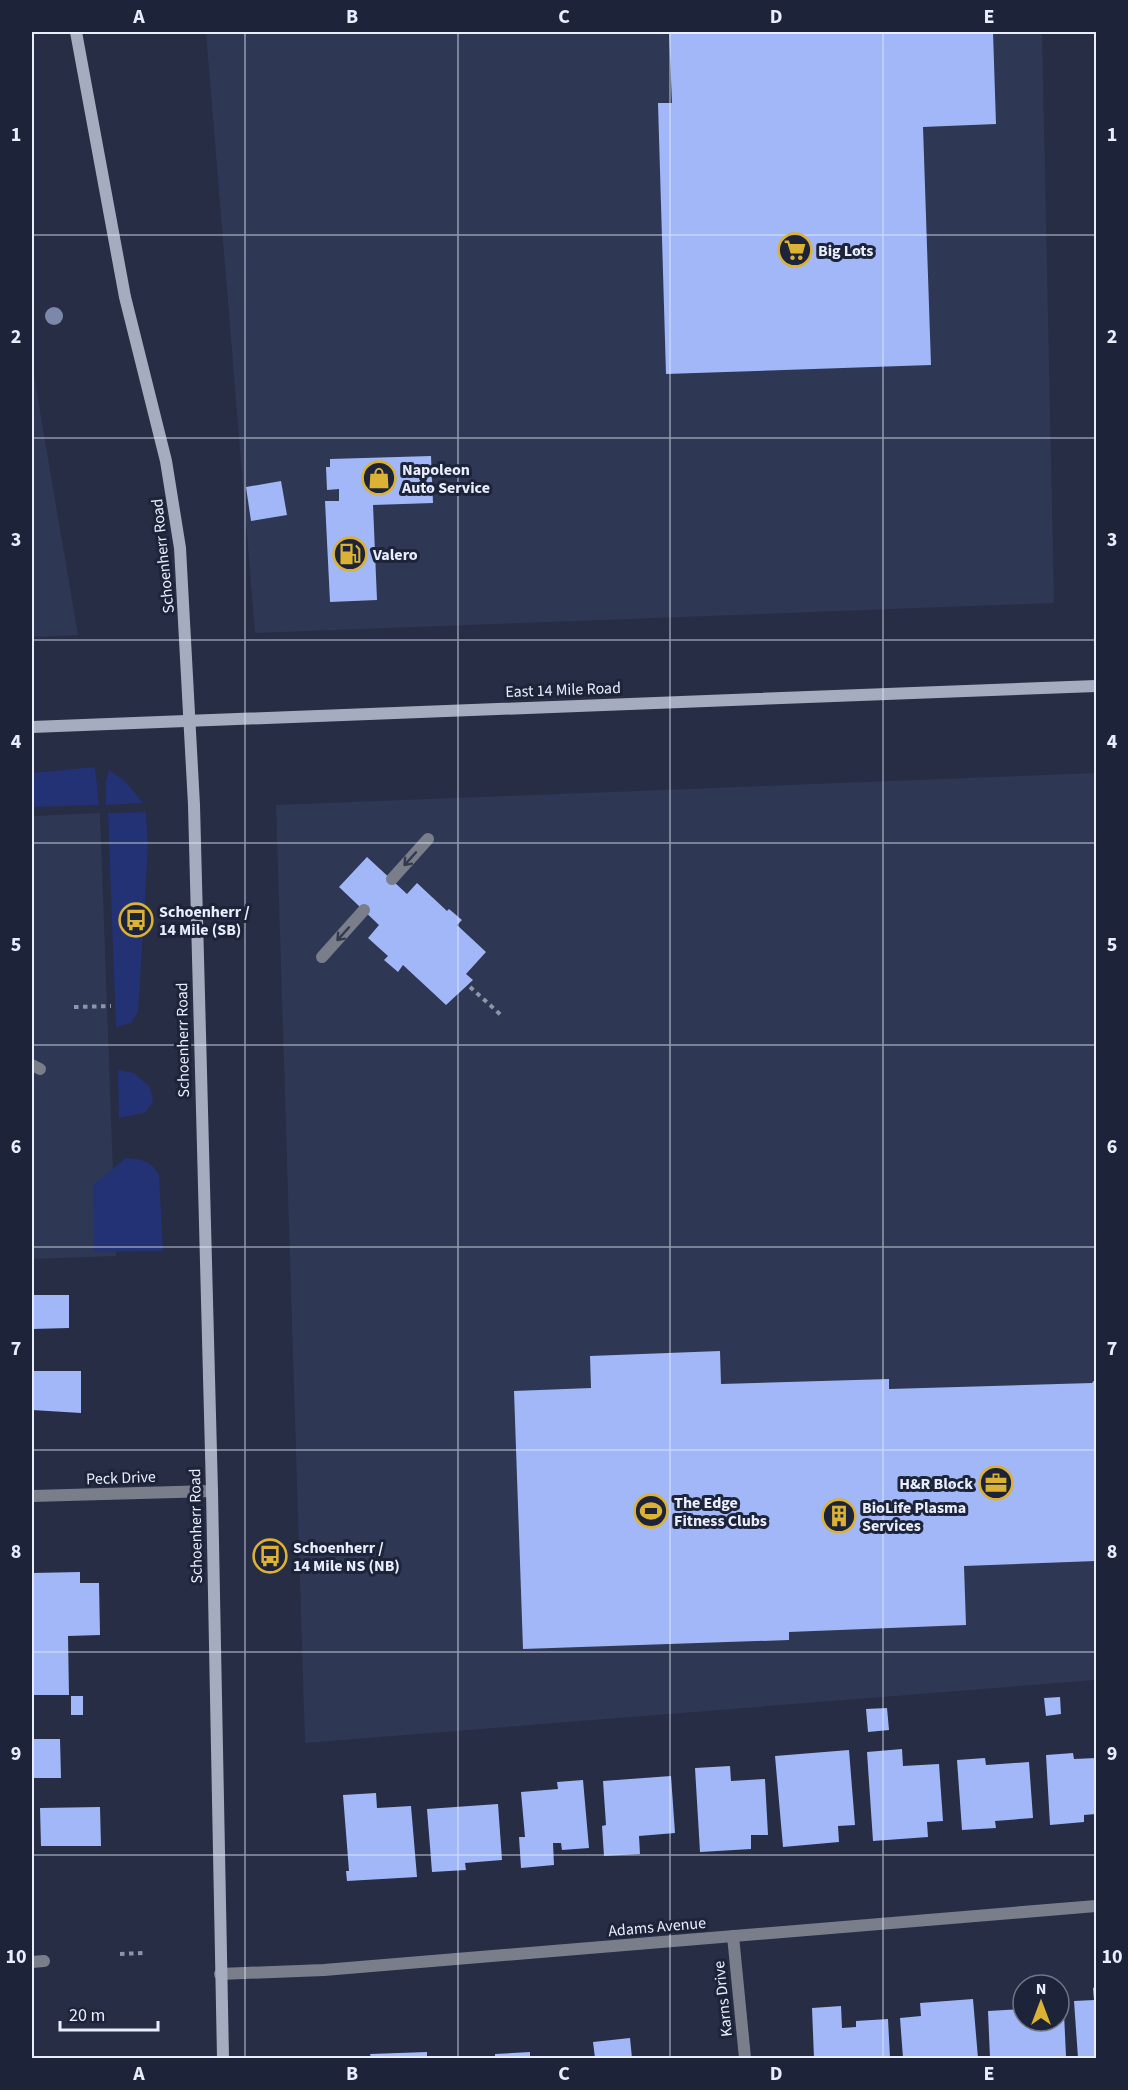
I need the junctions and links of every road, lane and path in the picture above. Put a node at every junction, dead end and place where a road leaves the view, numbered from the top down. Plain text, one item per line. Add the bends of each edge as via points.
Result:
1 (76, 32) edge
2 (1096, 686) edge
3 (190, 720) junction
4 (32, 727) edge
5 (428, 839) dead end
6 (392, 879) dead end
7 (364, 910) dead end
8 (322, 957) dead end
9 (470, 987) dead end
10 (111, 1006) dead end
11 (74, 1007) dead end
12 (501, 1015) dead end
13 (212, 1491) junction
14 (32, 1496) edge
15 (1096, 1906) edge
16 (733, 1936) junction
17 (143, 1953) dead end
18 (120, 1954) dead end
19 (220, 1974) junction
20 (223, 2058) edge
21 (745, 2058) edge

1 - 3 main road, Schoenherr Road via 125,297 171,484 180,548
2 - 3 main road, East 14 Mile Road
3 - 4 main road, East 14 Mile Road
3 - 13 main road, Schoenherr Road
5 -> 6 street
7 -> 8 street
9 - 12 path
10 - 11 path
13 - 14 street, Peck Drive
13 - 19 main road, Schoenherr Road
15 - 16 street, Adams Avenue
16 - 19 street, Adams Avenue via 324,1971
16 - 21 street, Karns Drive
17 - 18 path
19 - 20 main road, Schoenherr Road

